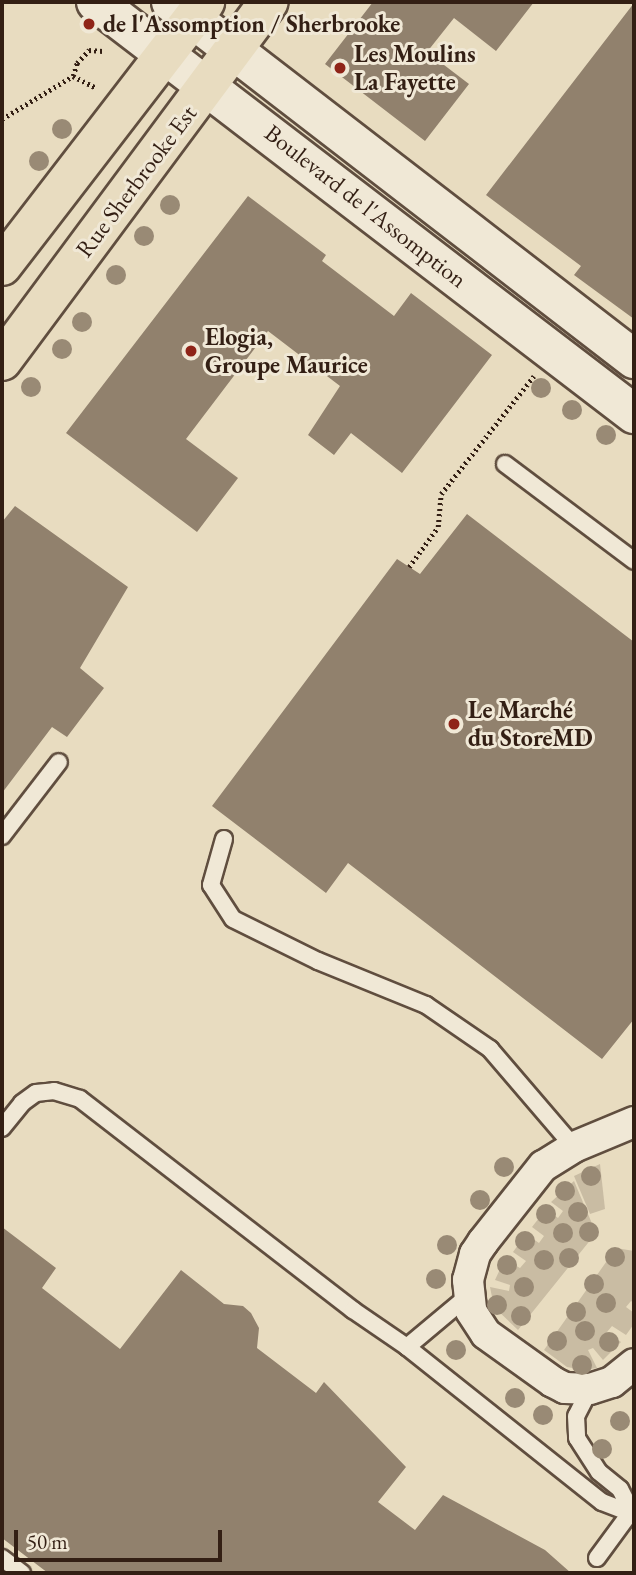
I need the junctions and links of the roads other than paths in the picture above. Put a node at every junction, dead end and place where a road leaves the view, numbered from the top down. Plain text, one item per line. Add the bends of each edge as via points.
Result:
1 (96, 2) edge
2 (269, 2) edge
3 (190, 7) edge
4 (234, 50) junction
5 (165, 54) junction
6 (208, 85) junction
7 (373, 157) junction
8 (347, 191) junction
9 (2, 266) edge
10 (634, 359) edge
11 (2, 361) edge
12 (634, 414) edge
13 (505, 464) dead end
14 (634, 561) edge
15 (59, 762) dead end
16 (2, 836) edge
17 (223, 839) dead end
18 (634, 1122) edge
19 (2, 1128) edge
20 (574, 1146) junction
21 (468, 1296) junction
22 (407, 1347) junction
23 (634, 1364) edge
24 (590, 1389) junction
25 (632, 1514) edge
26 (2, 1558) edge
27 (597, 1558) dead end
28 (22, 1573) edge

1 - 5 street, Boulevard de l'Assomption
2 - 4 main road, Rue Sherbrooke Est
3 - 4 street, Boulevard de l'Assomption
3 - 5 main road
4 - 6 main road, Rue Sherbrooke Est
4 - 7 street, Boulevard de l'Assomption
5 - 6 street, Boulevard de l'Assomption
5 - 9 main road
6 - 8 street, Boulevard de l'Assomption
6 - 11 main road, Rue Sherbrooke Est
7 - 8 street
7 - 10 street, Boulevard de l'Assomption
8 - 12 street, Boulevard de l'Assomption
13 - 14 lane
15 - 16 lane
17 - 20 lane via 211,885 233,919 318,961 426,1005 489,1049
18 - 20 street
19 - 22 lane via 36,1093 54,1091 80,1099
20 - 21 street via 543,1166 483,1242 470,1268
21 - 22 lane
21 - 24 street via 471,1311 486,1334 553,1382 565,1388
22 - 25 lane via 602,1502
23 - 24 street via 612,1382
24 - 25 lane via 576,1416 577,1438 599,1472 620,1489
25 - 27 lane
26 - 28 lane

